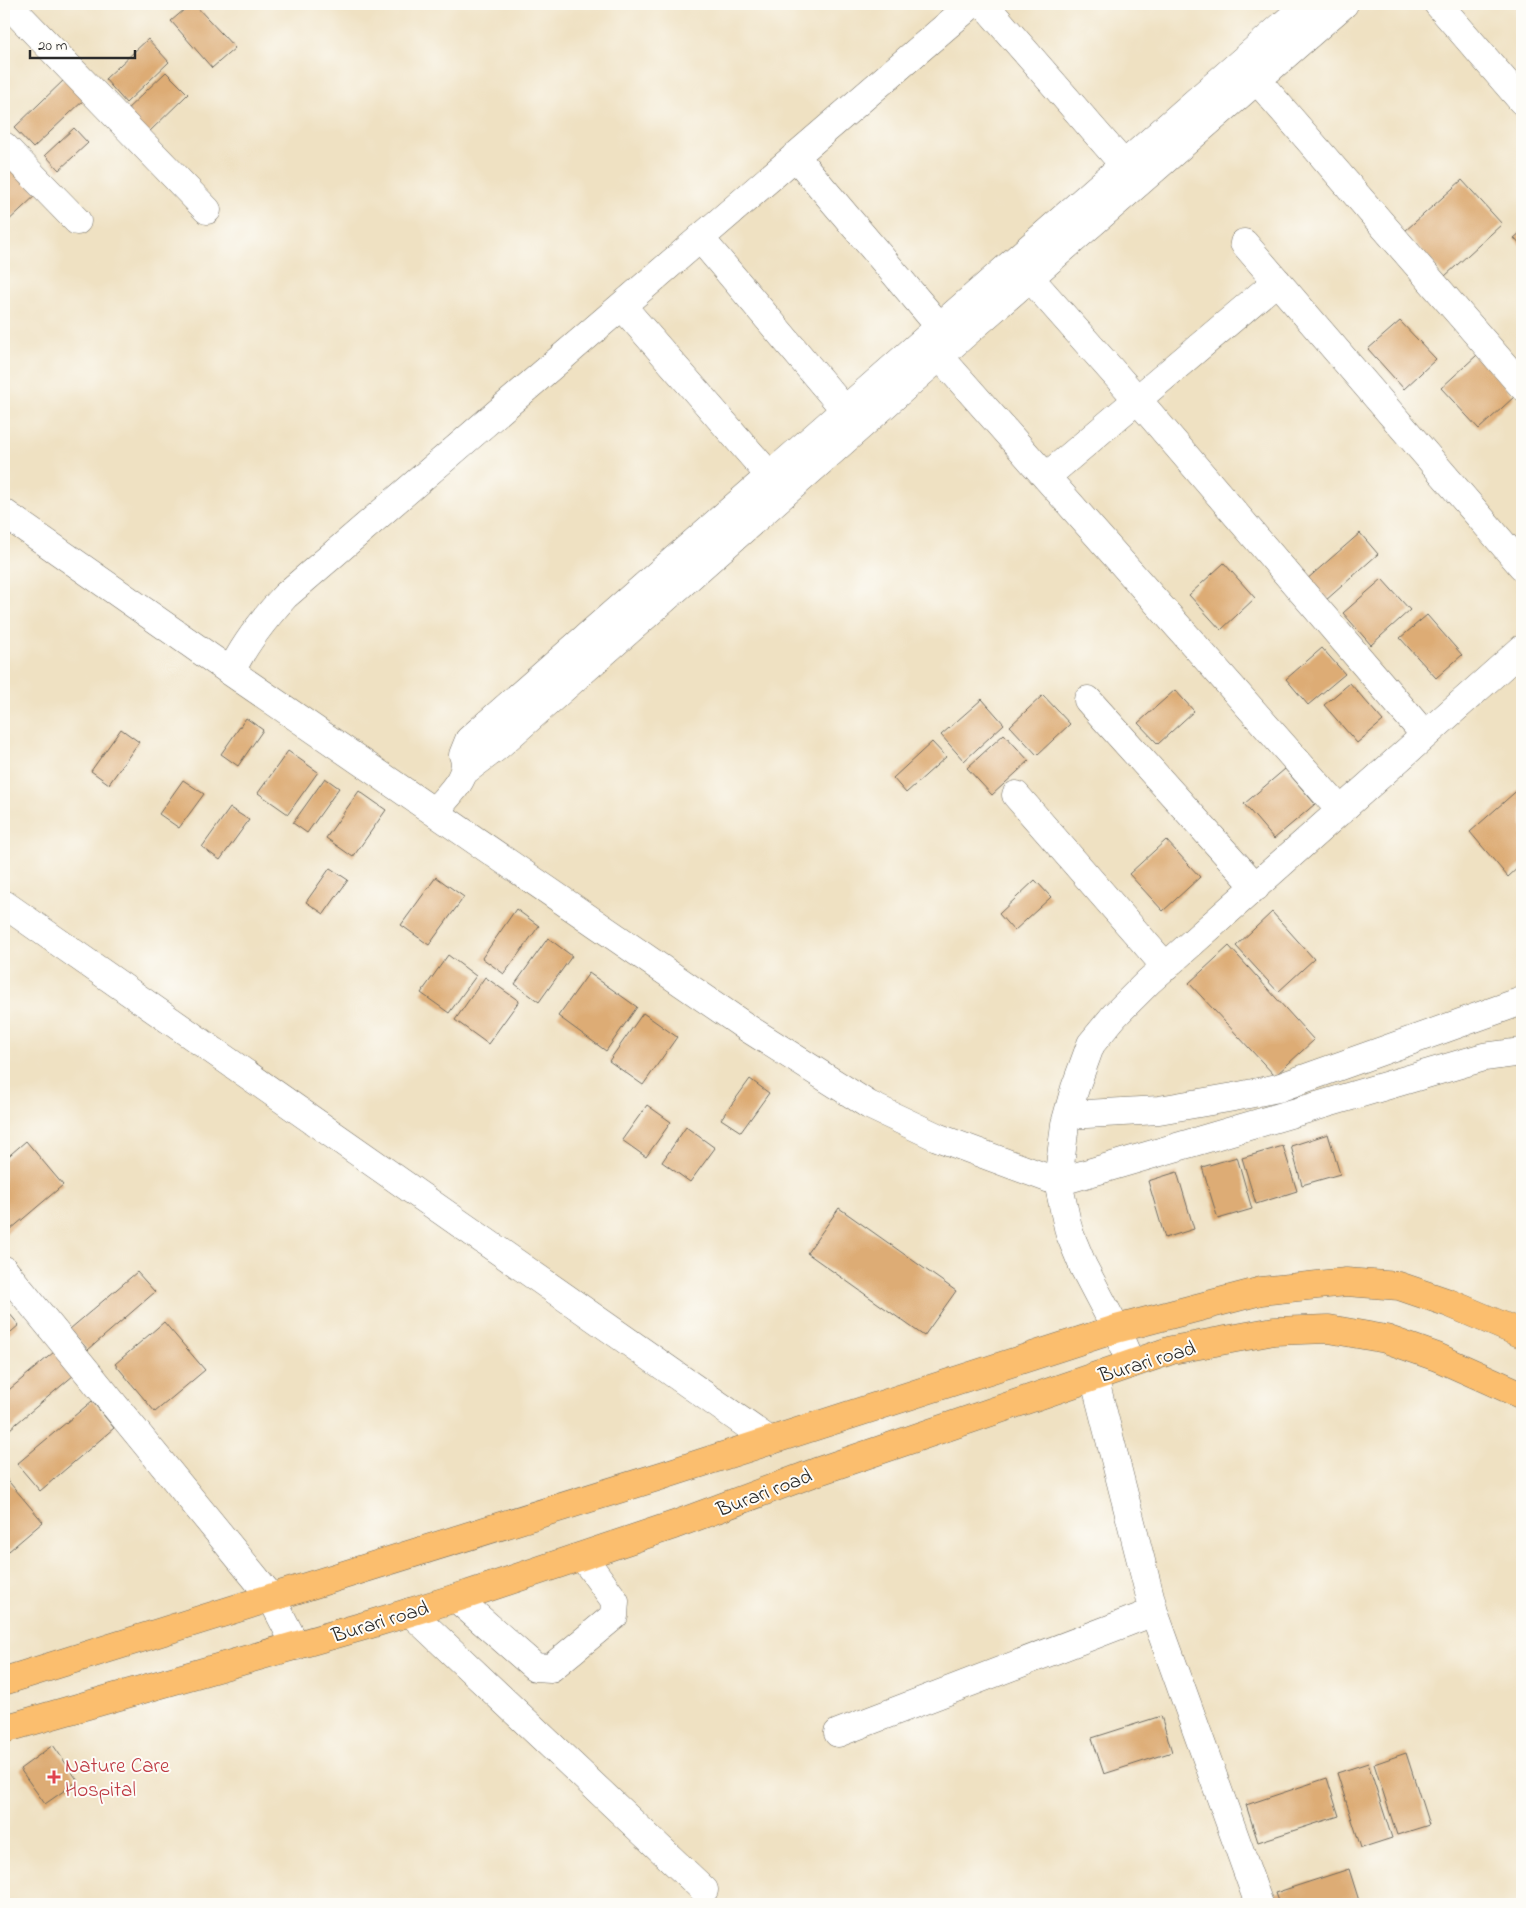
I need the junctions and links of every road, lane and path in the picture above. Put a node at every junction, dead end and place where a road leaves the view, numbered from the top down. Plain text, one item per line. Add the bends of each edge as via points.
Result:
1 (8, 4) edge
2 (972, 4) edge
3 (984, 4) edge
4 (1344, 4) edge
5 (1438, 4) edge
6 (1299, 6) edge
7 (1257, 80) junction
8 (1522, 101) edge
9 (4, 146) edge
10 (795, 156) junction
11 (1124, 165) junction
12 (207, 210) dead end
13 (77, 221) dead end
14 (700, 238) junction
15 (1244, 243) dead end
16 (1030, 278) junction
17 (1277, 281) junction
18 (622, 306) junction
19 (940, 327) junction
20 (940, 357) junction
21 (1522, 386) edge
22 (1137, 399) junction
23 (845, 410) junction
24 (770, 476) junction
25 (1046, 477) junction
26 (4, 513) edge
27 (1522, 566) edge
28 (1522, 649) edge
29 (234, 665) junction
30 (1088, 700) dead end
31 (1426, 735) junction
32 (451, 790) junction
33 (1016, 795) dead end
34 (1341, 810) junction
35 (1256, 886) junction
36 (4, 904) edge
37 (1166, 967) junction
38 (1522, 1002) edge
39 (1522, 1052) edge
40 (1067, 1119) junction
41 (1058, 1182) junction
42 (4, 1270) edge
43 (1116, 1330) junction
44 (1522, 1334) edge
45 (1131, 1364) junction
46 (1094, 1377) junction
47 (1522, 1395) edge
48 (770, 1441) junction
49 (583, 1557) junction
50 (271, 1597) junction
51 (456, 1598) junction
52 (410, 1612) junction
53 (1154, 1612) junction
54 (296, 1646) junction
55 (4, 1681) edge
56 (4, 1729) edge
57 (838, 1733) dead end
58 (704, 1890) dead end
59 (1259, 1904) edge

1 - 12 street
2 - 10 street
3 - 11 street
4 - 7 street
5 - 8 street
6 - 11 street
7 - 16 street
7 - 21 street
9 - 13 street
10 - 14 street
10 - 19 street
11 - 19 street
14 - 18 street
14 - 23 street
15 - 17 street
16 - 20 street
16 - 22 street
17 - 22 street
17 - 27 street
18 - 24 street
18 - 29 street via 285,596 267,616
19 - 23 street
20 - 25 street
20 - 32 street
22 - 25 street
22 - 31 street
23 - 24 street
24 - 32 street via 469,740 463,755 466,762
25 - 34 street
26 - 29 street
28 - 31 street
29 - 32 street
30 - 35 street
31 - 34 street
32 - 41 street via 749,1029 869,1105 937,1137
33 - 37 street
34 - 35 street
35 - 37 street
36 - 48 street
37 - 40 street via 1115,1015 1091,1044
38 - 40 street via 1278,1088 1159,1110
39 - 41 street via 1484,1057
40 - 41 street
41 - 43 street via 1069,1232
42 - 50 street
43 - 44 main road, Burari road via 1261,1291 1346,1282 1399,1286
43 - 45 street
43 - 48 main road, Burari road
45 - 46 main road, Burari road
45 - 47 main road, Burari road via 1172,1350 1274,1331 1329,1329 1386,1339 1437,1357
46 - 49 main road, Burari road via 816,1472
46 - 53 street
48 - 50 main road, Burari road
49 - 51 main road, Burari road
49 - 51 street via 615,1601 614,1616 551,1668 535,1666
50 - 54 street
50 - 55 main road, Burari road
51 - 52 main road, Burari road
52 - 54 main road, Burari road
52 - 58 street
53 - 57 street
53 - 59 street
54 - 56 main road, Burari road

